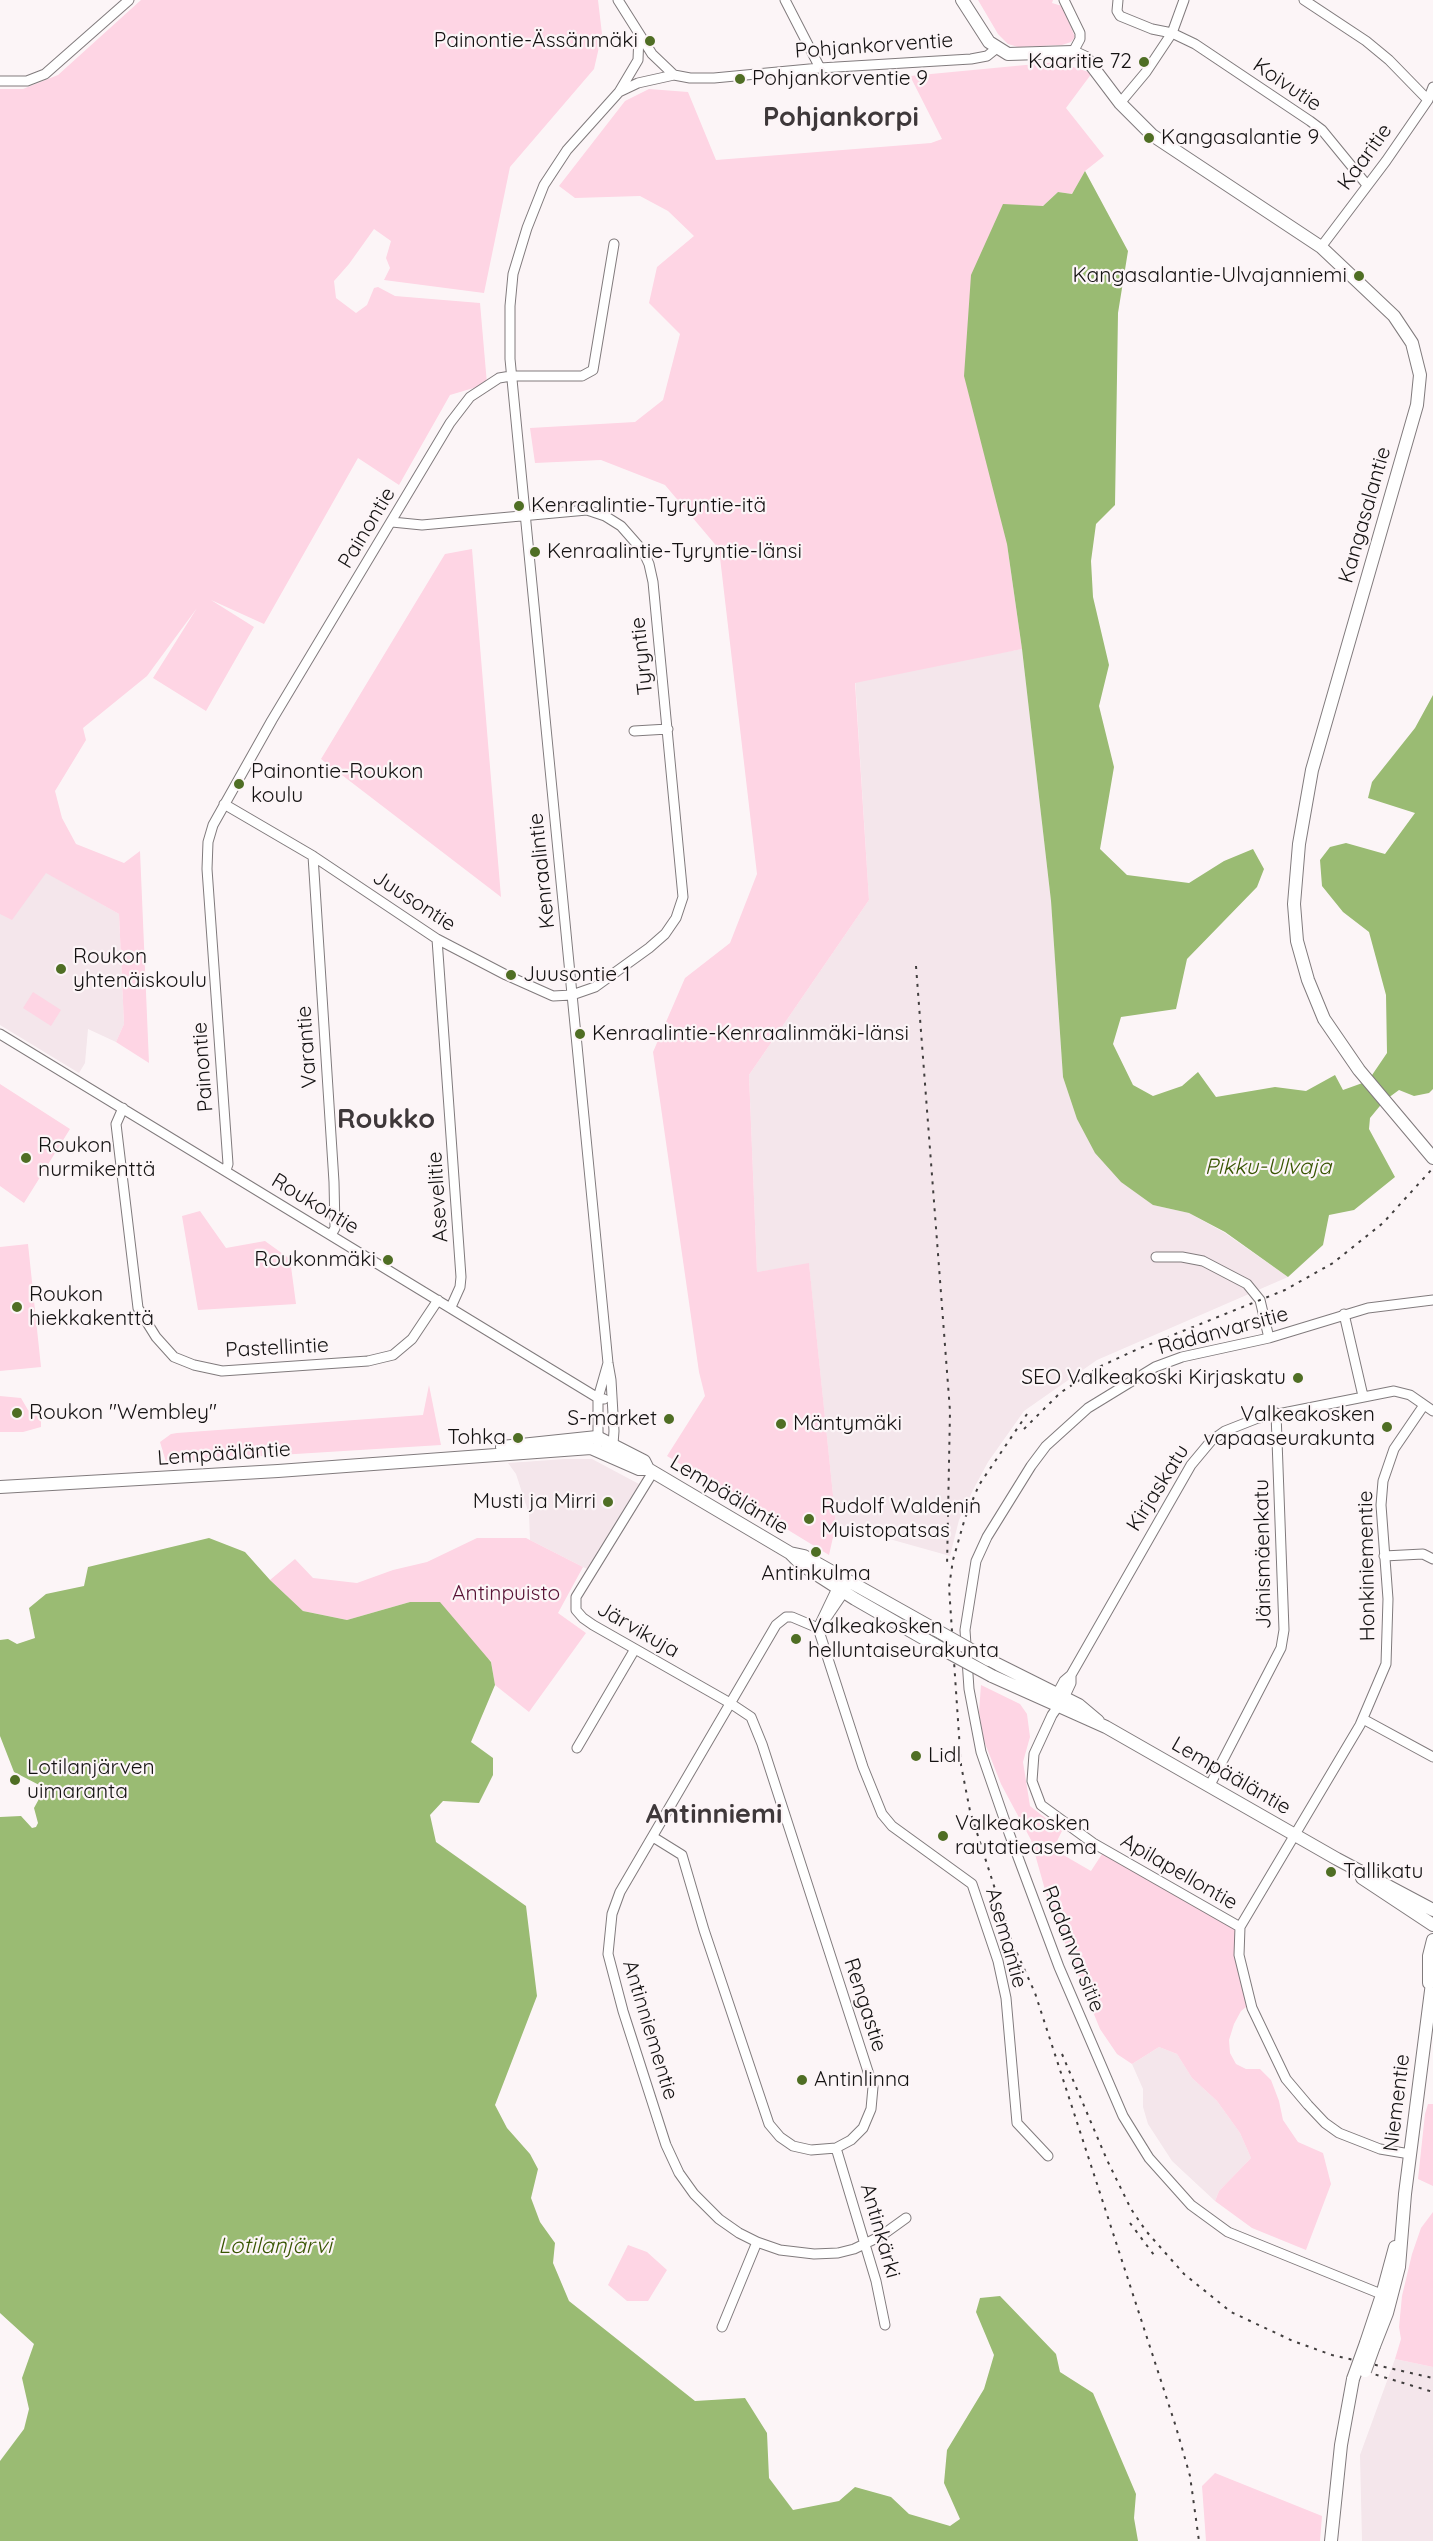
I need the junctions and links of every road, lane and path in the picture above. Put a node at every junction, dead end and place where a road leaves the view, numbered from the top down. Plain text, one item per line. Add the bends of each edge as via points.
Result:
1 (129, 0) edge
2 (618, 0) edge
3 (785, 0) edge
4 (962, 0) edge
5 (1064, 0) edge
6 (1118, 0) edge
7 (1184, 0) edge
8 (1304, 0) edge
9 (639, 32) junction
10 (1172, 33) junction
11 (997, 48) junction
12 (1073, 52) junction
13 (820, 68) junction
14 (674, 75) junction
15 (0, 81) edge
16 (1433, 87) edge
17 (619, 92) junction
18 (1428, 100) junction
19 (1120, 103) junction
20 (1367, 184) junction
21 (614, 244) dead end
22 (1321, 247) junction
23 (511, 376) junction
24 (525, 516) junction
25 (392, 522) junction
26 (668, 729) junction
27 (634, 731) dead end
28 (224, 804) junction
29 (313, 856) junction
30 (437, 939) junction
31 (572, 996) junction
32 (0, 1034) edge
33 (123, 1108) junction
34 (1432, 1157) edge
35 (226, 1170) junction
36 (331, 1235) junction
37 (1156, 1257) dead end
38 (438, 1300) junction
39 (1433, 1300) edge
40 (450, 1307) junction
41 (1344, 1314) junction
42 (1269, 1338) junction
43 (608, 1363) junction
44 (1364, 1396) junction
45 (598, 1398) junction
46 (612, 1400) junction
47 (1424, 1405) junction
48 (1433, 1411) edge
49 (1276, 1413) junction
50 (597, 1437) junction
51 (611, 1449) junction
52 (449, 1457) junction
53 (651, 1471) junction
54 (0, 1487) edge
55 (1384, 1556) junction
56 (1433, 1559) edge
57 (841, 1586) junction
58 (818, 1628) junction
59 (635, 1649) junction
60 (1060, 1699) junction
61 (730, 1703) junction
62 (1363, 1719) junction
63 (577, 1748) dead end
64 (1433, 1757) edge
65 (1210, 1785) junction
66 (1295, 1835) junction
67 (653, 1837) junction
68 (1337, 1859) junction
69 (1433, 1910) edge
70 (1433, 1925) edge
71 (1240, 1927) junction
72 (1433, 1940) edge
73 (1433, 1975) edge
74 (1429, 1994) junction
75 (836, 2148) junction
76 (1410, 2154) junction
77 (1048, 2156) dead end
78 (906, 2218) dead end
79 (757, 2242) junction
80 (863, 2245) junction
81 (1388, 2292) junction
82 (885, 2325) dead end
83 (722, 2327) dead end
84 (1331, 2541) edge

1 - 15 street via 45,74 27,81
2 - 9 street
3 - 13 street
4 - 11 main road
5 - 12 street via 1080,33
6 - 10 street, Koivutie via 1120,16
7 - 10 street
8 - 18 street via 1368,42
9 - 14 street via 652,54
9 - 17 street via 638,60
10 - 19 street
10 - 20 street, Koivutie via 1195,44 1316,126
11 - 12 main road via 1008,54
11 - 13 street, Pohjankorventie via 987,56 971,59
12 - 19 main road, Kangasalantie via 1086,58
13 - 14 street, Pohjankorventie via 714,78
14 - 17 street
16 - 18 street, Kaaritie
17 - 23 street via 567,150 544,185 527,228 513,274
18 - 20 street, Kaaritie
19 - 22 main road, Kangasalantie via 1152,135
20 - 22 street, Kaaritie
21 - 23 street via 592,370 582,376
22 - 34 main road, Kangasalantie via 1394,316 1417,355 1420,375 1417,405 1312,770 1299,844 1294,904 1297,941 1324,1019 1359,1071
23 - 24 street, Kenraalintie
23 - 25 street, Painontie via 487,384 470,397 450,423
24 - 25 street, Tyryntie via 422,525
24 - 26 street, Tyryntie via 587,510 621,526 643,551 652,582
24 - 31 street, Kenraalintie
25 - 28 street, Painontie
26 - 27 street
26 - 31 street, Tyryntie via 683,897 676,918 664,934 595,987
28 - 29 street, Juusontie
28 - 35 street, Painontie via 208,842 207,869
29 - 30 street, Juusontie
29 - 36 street, Varantie via 334,1182
30 - 31 street, Juusontie via 553,996
30 - 40 street, Asevelitie via 462,1277
31 - 43 street, Kenraalintie
32 - 33 street, Roukontie
33 - 35 street, Roukontie
33 - 38 street, Pastellintie via 116,1124 138,1308 174,1357 222,1371 368,1361 393,1355 412,1339
35 - 36 street, Roukontie
36 - 38 street, Roukontie
37 - 42 street via 1203,1261 1247,1284 1260,1300
38 - 40 street, Roukontie
39 - 41 street, Radanvarsitie
40 - 45 street, Roukontie
41 - 42 street, Radanvarsitie
41 - 44 street
42 - 81 street, Radanvarsitie via 1209,1350 1155,1367 1088,1408 1046,1446 999,1515 976,1561 965,1630 969,1689 981,1752 1059,1967 1123,2116 1149,2158 1191,2205 1228,2232
43 - 45 street, Kenraalintie
43 - 46 street, Kenraalintie
44 - 47 street, Kirjaskatu via 1401,1391
44 - 49 street, Kirjaskatu
45 - 46 street, Roukontie
45 - 50 street, Kenraalintie
46 - 51 street, Kenraalintie
47 - 48 street, Kirjaskatu
47 - 55 street, Honkiniementie via 1394,1449 1383,1481
49 - 60 street, Kirjaskatu via 1225,1431 1200,1451 1136,1558
49 - 65 street, Jänismäenkatu via 1284,1630 1281,1648
50 - 51 main road, Lempääläntie
50 - 52 main road, Lempääläntie
51 - 52 main road, Lempääläntie
51 - 53 main road, Lempääläntie via 644,1461
52 - 54 main road, Lempääläntie
53 - 57 main road, Lempääläntie via 790,1553 804,1556
53 - 59 street, Järvikuja via 575,1604 582,1618
55 - 56 street via 1423,1554
55 - 62 street, Honkiniementie via 1388,1599 1386,1664
57 - 58 street
57 - 60 main road, Lempääläntie, bridge via 936,1630
57 - 60 main road, Lempääläntie, bridge via 992,1676
58 - 61 street, Antinniementie via 792,1617 780,1620
58 - 77 street, Asemantie via 882,1814 892,1826 972,1884 999,1961 1006,1998 1017,2122
59 - 61 street, Järvikuja
59 - 63 street
60 - 65 main road, Lempääläntie
60 - 71 street, Apilapellontie via 1033,1761 1032,1781 1041,1805 1093,1844
61 - 67 street, Antinniementie
61 - 75 street, Rengastie via 750,1718 762,1744 873,2087 871,2109 863,2128
62 - 64 street
62 - 66 street, Honkiniementie
65 - 66 main road, Lempääläntie
66 - 68 main road, Lempääläntie
66 - 71 street, Honkiniementie
67 - 75 street via 682,1855 769,2124 793,2146 810,2150
67 - 79 street, Antinniementie via 620,1892 612,1914 608,1954 612,1973 666,2145 679,2173 719,2219
68 - 69 main road, Lempääläntie
68 - 70 main road, Lempääläntie
71 - 76 street, Honkiniementie via 1239,1955 1251,2008 1286,2079 1339,2133
72 - 74 main road, Niementie
73 - 74 main road, Niementie
74 - 76 main road, Niementie
75 - 80 street, Antinkärki
76 - 81 main road, Niementie via 1403,2217
78 - 80 street, Antinniementie
79 - 80 street, Antinniementie via 780,2250 814,2254 838,2253
79 - 83 street
80 - 82 street, Antinkärki
81 - 84 main road, Niementie, bridge via 1351,2398 1341,2445

